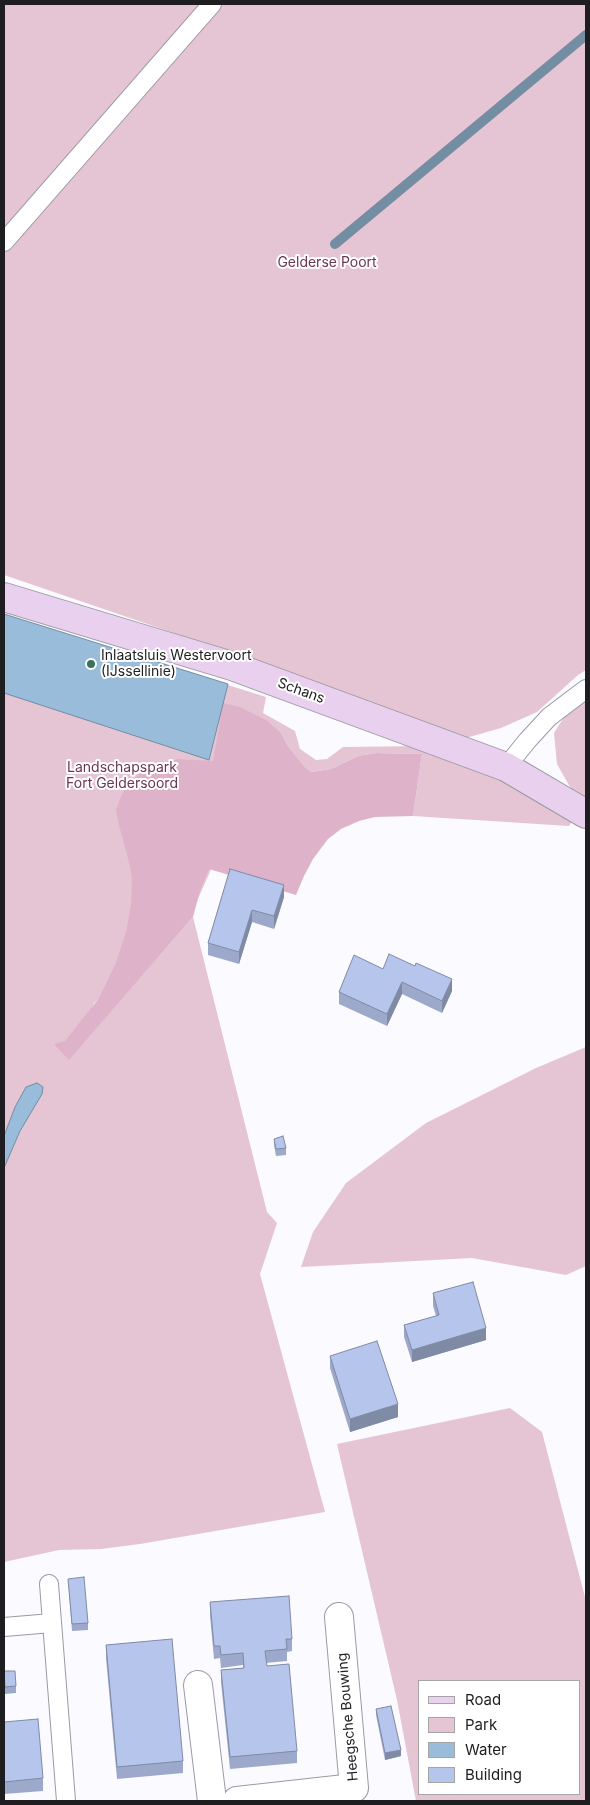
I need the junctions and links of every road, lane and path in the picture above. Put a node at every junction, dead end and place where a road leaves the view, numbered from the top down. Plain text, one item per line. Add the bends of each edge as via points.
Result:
1 (212, 4) edge
2 (4, 242) edge
3 (4, 597) edge
4 (586, 689) edge
5 (506, 767) junction
6 (586, 814) edge
7 (49, 1584) dead end
8 (339, 1617) dead end
9 (52, 1623) junction
10 (4, 1627) edge
11 (198, 1686) dead end
12 (66, 1801) edge
13 (212, 1801) edge
14 (236, 1801) edge

1 - 2 lane
3 - 5 street, Schans via 232,666
4 - 5 lane via 549,717
5 - 6 street, Schans
7 - 9 lane
8 - 14 street, Heegsche Bouwing via 354,1788
9 - 10 lane
9 - 12 lane
11 - 13 street

